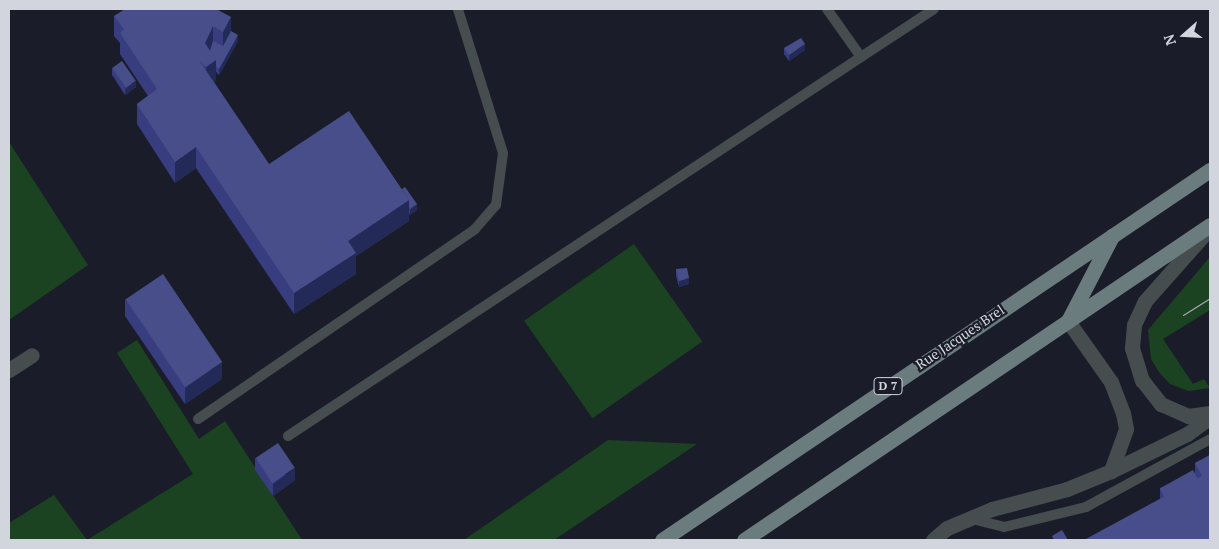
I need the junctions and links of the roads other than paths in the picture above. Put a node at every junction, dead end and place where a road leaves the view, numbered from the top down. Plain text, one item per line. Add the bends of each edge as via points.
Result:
1 (458, 9) edge
2 (827, 9) edge
3 (934, 9) edge
4 (861, 57) junction
5 (1210, 170) edge
6 (1210, 226) edge
7 (1114, 233) junction
8 (1068, 321) junction
9 (32, 355) dead end
10 (9, 370) edge
11 (1210, 413) edge
12 (1210, 417) edge
13 (198, 419) dead end
14 (288, 436) dead end
15 (1210, 439) edge
16 (1111, 471) junction
17 (968, 518) junction
18 (662, 540) edge
19 (744, 540) edge
20 (934, 540) edge

1 - 13 lane via 503,153 496,205 476,229
2 - 4 lane
3 - 4 lane
4 - 14 lane
5 - 7 main road, Rue Jacques Brel / D 7
6 - 8 main road
6 - 11 street via 1145,301 1134,325 1132,348 1142,380 1161,404 1188,416
7 - 8 main road
7 - 18 main road, Rue Jacques Brel / D 7
8 - 16 street via 1111,382 1124,412 1126,429
8 - 19 main road
9 - 10 street
12 - 16 street via 1187,434
15 - 17 lane via 1086,506 1004,527
16 - 17 street
17 - 20 street

